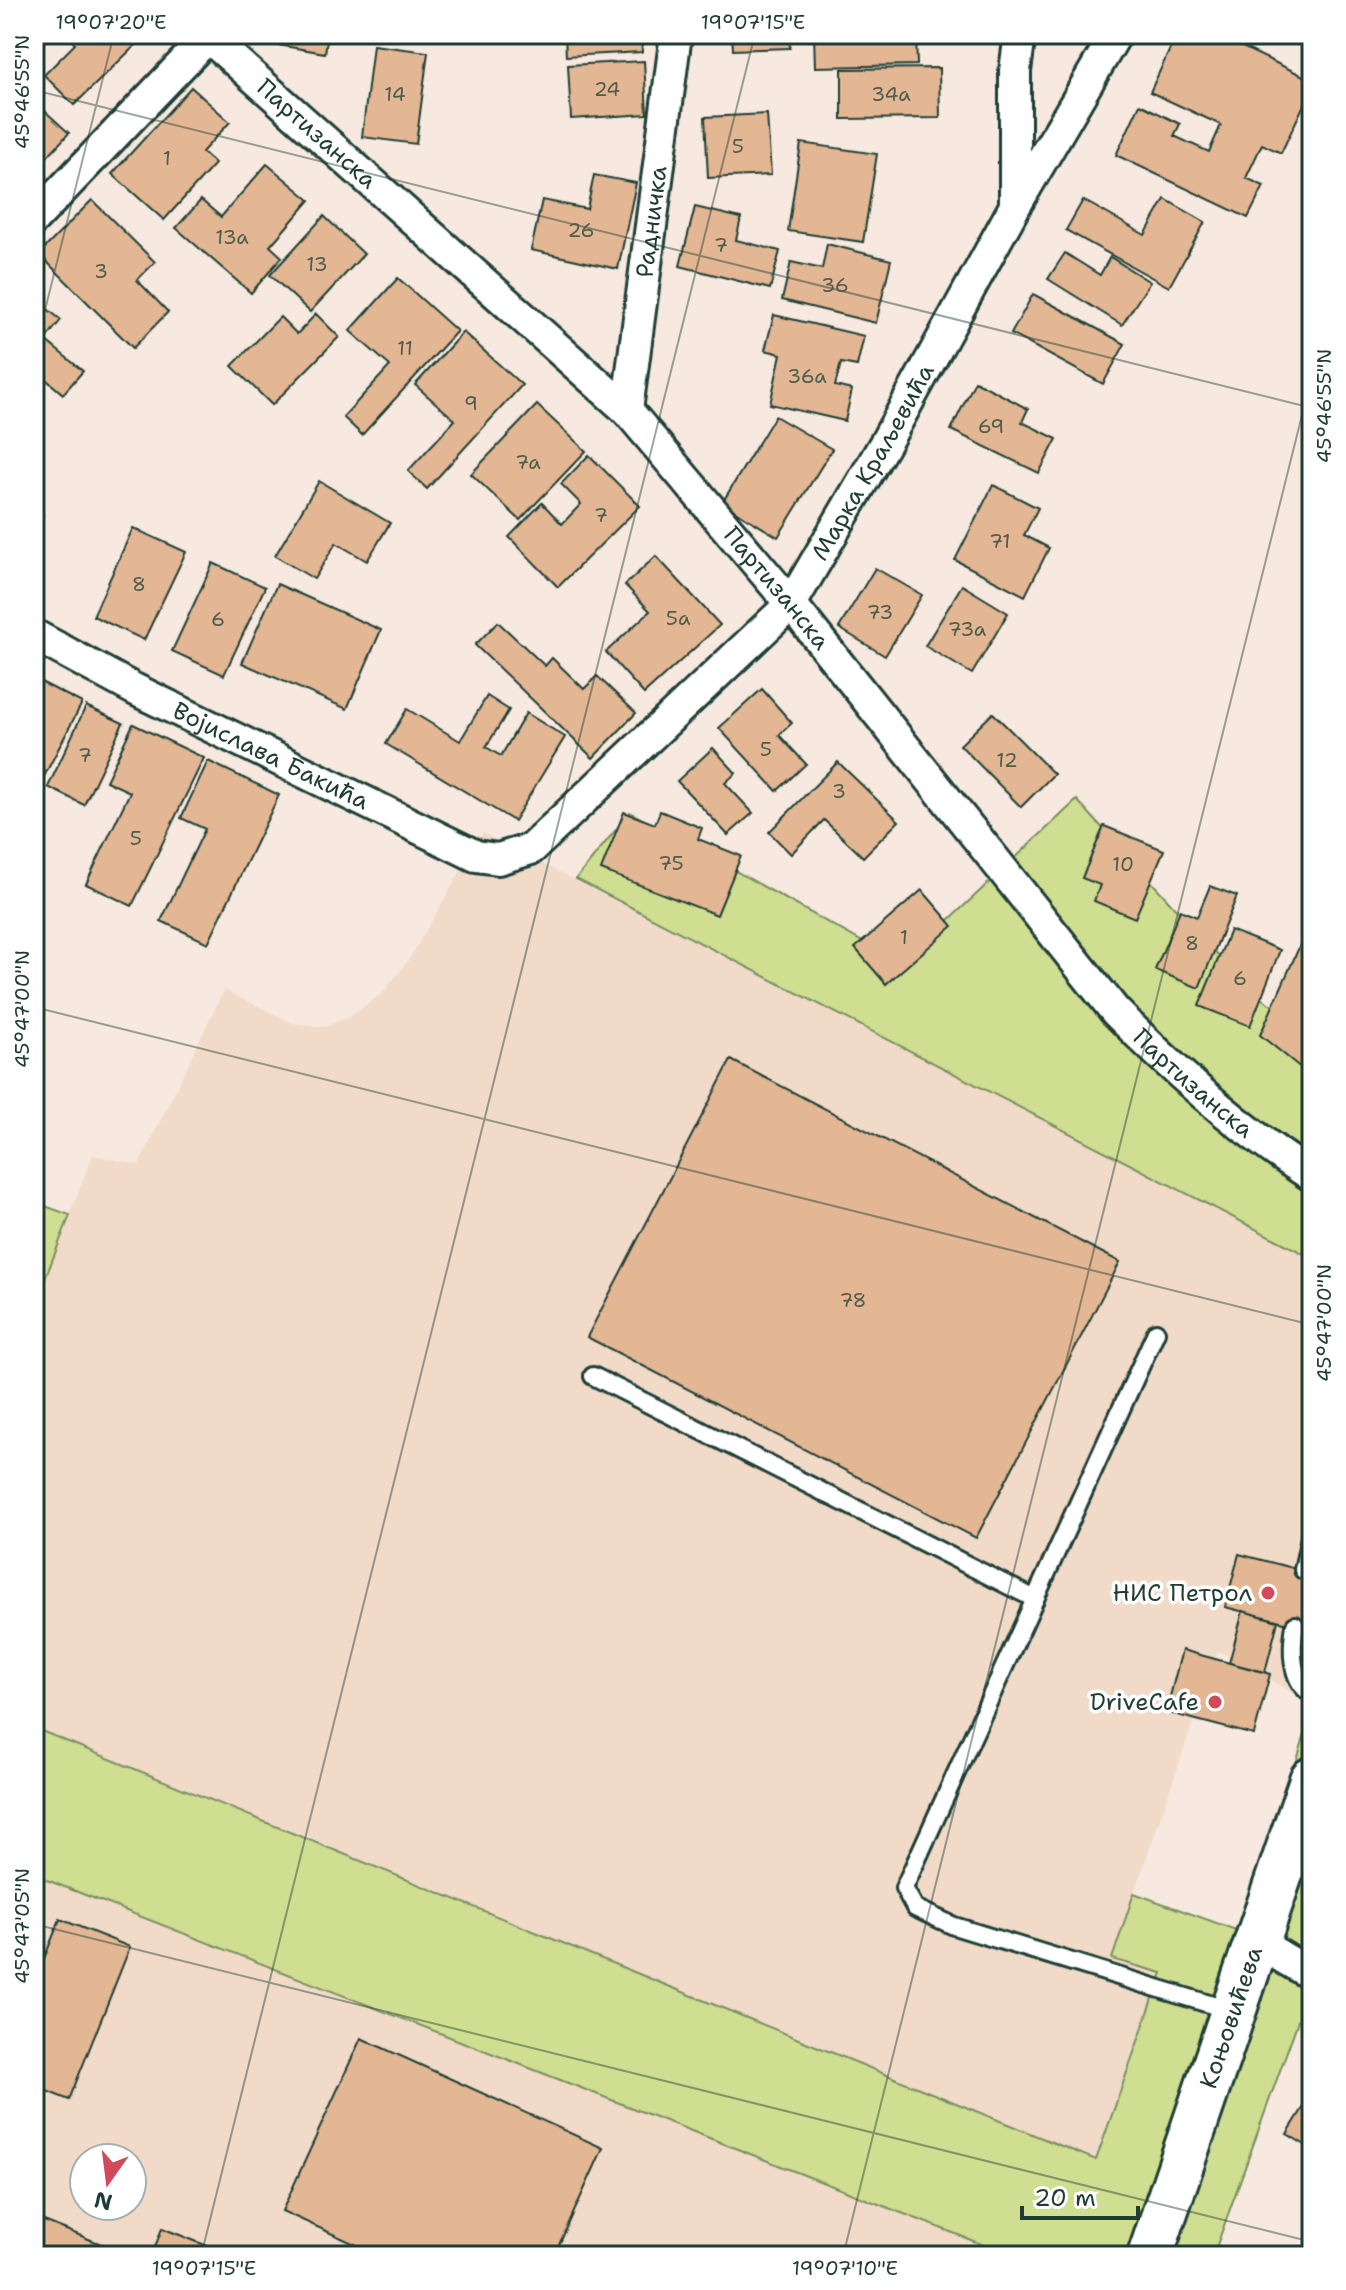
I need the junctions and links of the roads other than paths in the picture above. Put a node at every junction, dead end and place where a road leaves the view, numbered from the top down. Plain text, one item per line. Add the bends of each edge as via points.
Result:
1 (676, 34) edge
2 (1020, 34) edge
3 (1116, 34) edge
4 (207, 36) edge
5 (1015, 206) junction
6 (34, 219) edge
7 (627, 410) junction
8 (791, 604) junction
9 (34, 635) edge
10 (513, 856) joint
11 (1312, 1176) edge
12 (1156, 1332) dead end
13 (593, 1376) dead end
14 (1312, 1528) edge
15 (1303, 1570) dead end
16 (1035, 1599) junction
17 (1295, 1625) dead end
18 (1312, 1694) edge
19 (1312, 1780) edge
20 (1257, 1942) junction
21 (1312, 1975) edge
22 (1233, 2011) junction
23 (1150, 2256) edge

1 - 7 street, Радничка
2 - 5 street
3 - 5 street, Марка Краљевића
4 - 6 street
4 - 7 street, Партизанска
5 - 8 street, Марка Краљевића
7 - 8 street, Партизанска
8 - 10 street, Марка Краљевића via 531,849
8 - 11 street, Партизанска via 1115,1011 1233,1121
9 - 10 street, Војислава Бакића via 476,856
12 - 16 lane
13 - 16 lane
14 - 15 lane
16 - 22 lane via 904,1888 915,1908 954,1926
17 - 18 lane via 1296,1674
19 - 20 main road, Коњовићева
20 - 21 street
20 - 22 main road, Коњовићева
22 - 23 main road, Коњовићева

